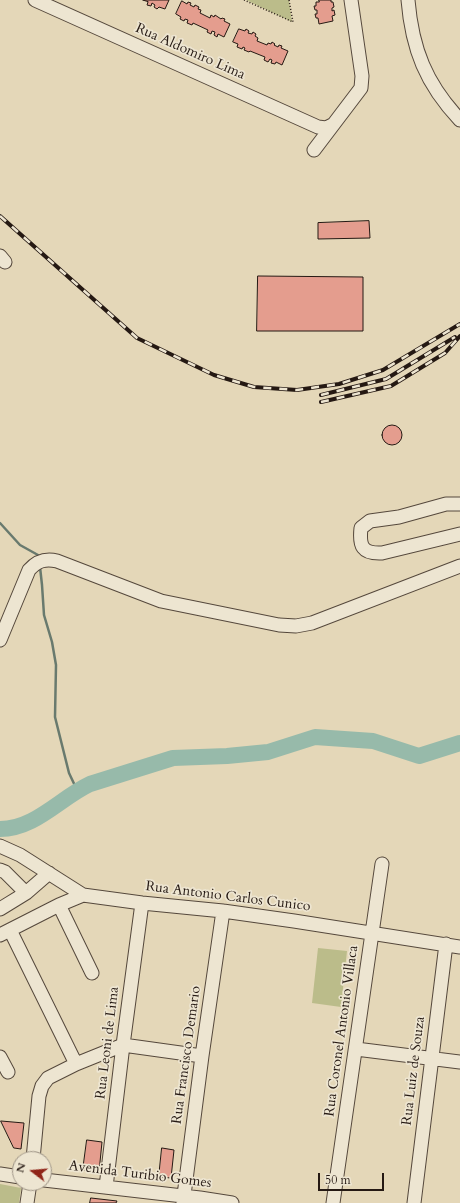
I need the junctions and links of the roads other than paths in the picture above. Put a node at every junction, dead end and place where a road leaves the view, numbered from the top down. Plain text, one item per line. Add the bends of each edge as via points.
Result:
1 (34, 0) edge
2 (351, 0) edge
3 (408, 0) edge
4 (460, 120) edge
5 (332, 125) junction
6 (314, 150) dead end
7 (460, 504) edge
8 (460, 534) edge
9 (460, 566) edge
10 (0, 640) edge
11 (0, 846) edge
12 (382, 864) dead end
13 (0, 870) edge
14 (49, 873) junction
15 (26, 893) junction
16 (83, 895) junction
17 (142, 903) junction
18 (59, 905) junction
19 (0, 909) edge
20 (223, 911) junction
21 (5, 933) edge
22 (372, 933) junction
23 (446, 944) junction
24 (460, 947) edge
25 (92, 973) dead end
26 (123, 1045) junction
27 (356, 1049) junction
28 (202, 1056) junction
29 (0, 1057) edge
30 (432, 1058) junction
31 (460, 1062) edge
32 (76, 1064) junction
33 (8, 1072) dead end
34 (33, 1151) edge
35 (0, 1174) edge
36 (12, 1176) edge
37 (52, 1181) edge
38 (106, 1187) junction
39 (29, 1191) edge
40 (184, 1200) edge
41 (27, 1203) edge
42 (232, 1203) edge
43 (333, 1203) edge
44 (414, 1203) edge

1 - 5 street, Rua Aldomiro Lima via 318,127 326,128
2 - 5 street via 362,76 361,88
3 - 4 street via 412,30 424,70 437,92
5 - 6 street
7 - 8 street via 446,504 399,517 370,521 361,528 359,540 368,552 382,554
9 - 10 street via 312,623 296,626 279,625 161,601 49,559 39,562 29,570
11 - 14 street
12 - 22 street, Rua Coronel Antonio Villaca
13 - 15 street
14 - 15 street
14 - 16 street
15 - 19 street
16 - 17 street, Rua Antonio Carlos Cunico
16 - 18 street
17 - 20 street, Rua Antonio Carlos Cunico
17 - 26 street, Rua Leoni de Lima
18 - 21 street
18 - 25 street
20 - 22 street, Rua Antonio Carlos Cunico
20 - 28 street, Rua Francisco Demario
21 - 32 street
22 - 23 street, Rua Antonio Carlos Cunico
22 - 27 street, Rua Coronel Antonio Villaca
23 - 24 street, Rua Antonio Carlos Cunico
23 - 30 street, Rua Luiz de Souza
26 - 28 street
26 - 32 street
26 - 38 street, Rua Leoni de Lima
27 - 30 street
27 - 43 street, Rua Coronel Antonio Villaca
28 - 40 street, Rua Francisco Demario
29 - 33 street
30 - 31 street
30 - 44 street, Rua Luiz de Souza
32 - 34 street via 48,1078 42,1086
35 - 36 street
37 - 38 street, Avenida Turibio Gomes
38 - 40 street, Avenida Turibio Gomes
39 - 41 street
40 - 42 street, Avenida Turibio Gomes

